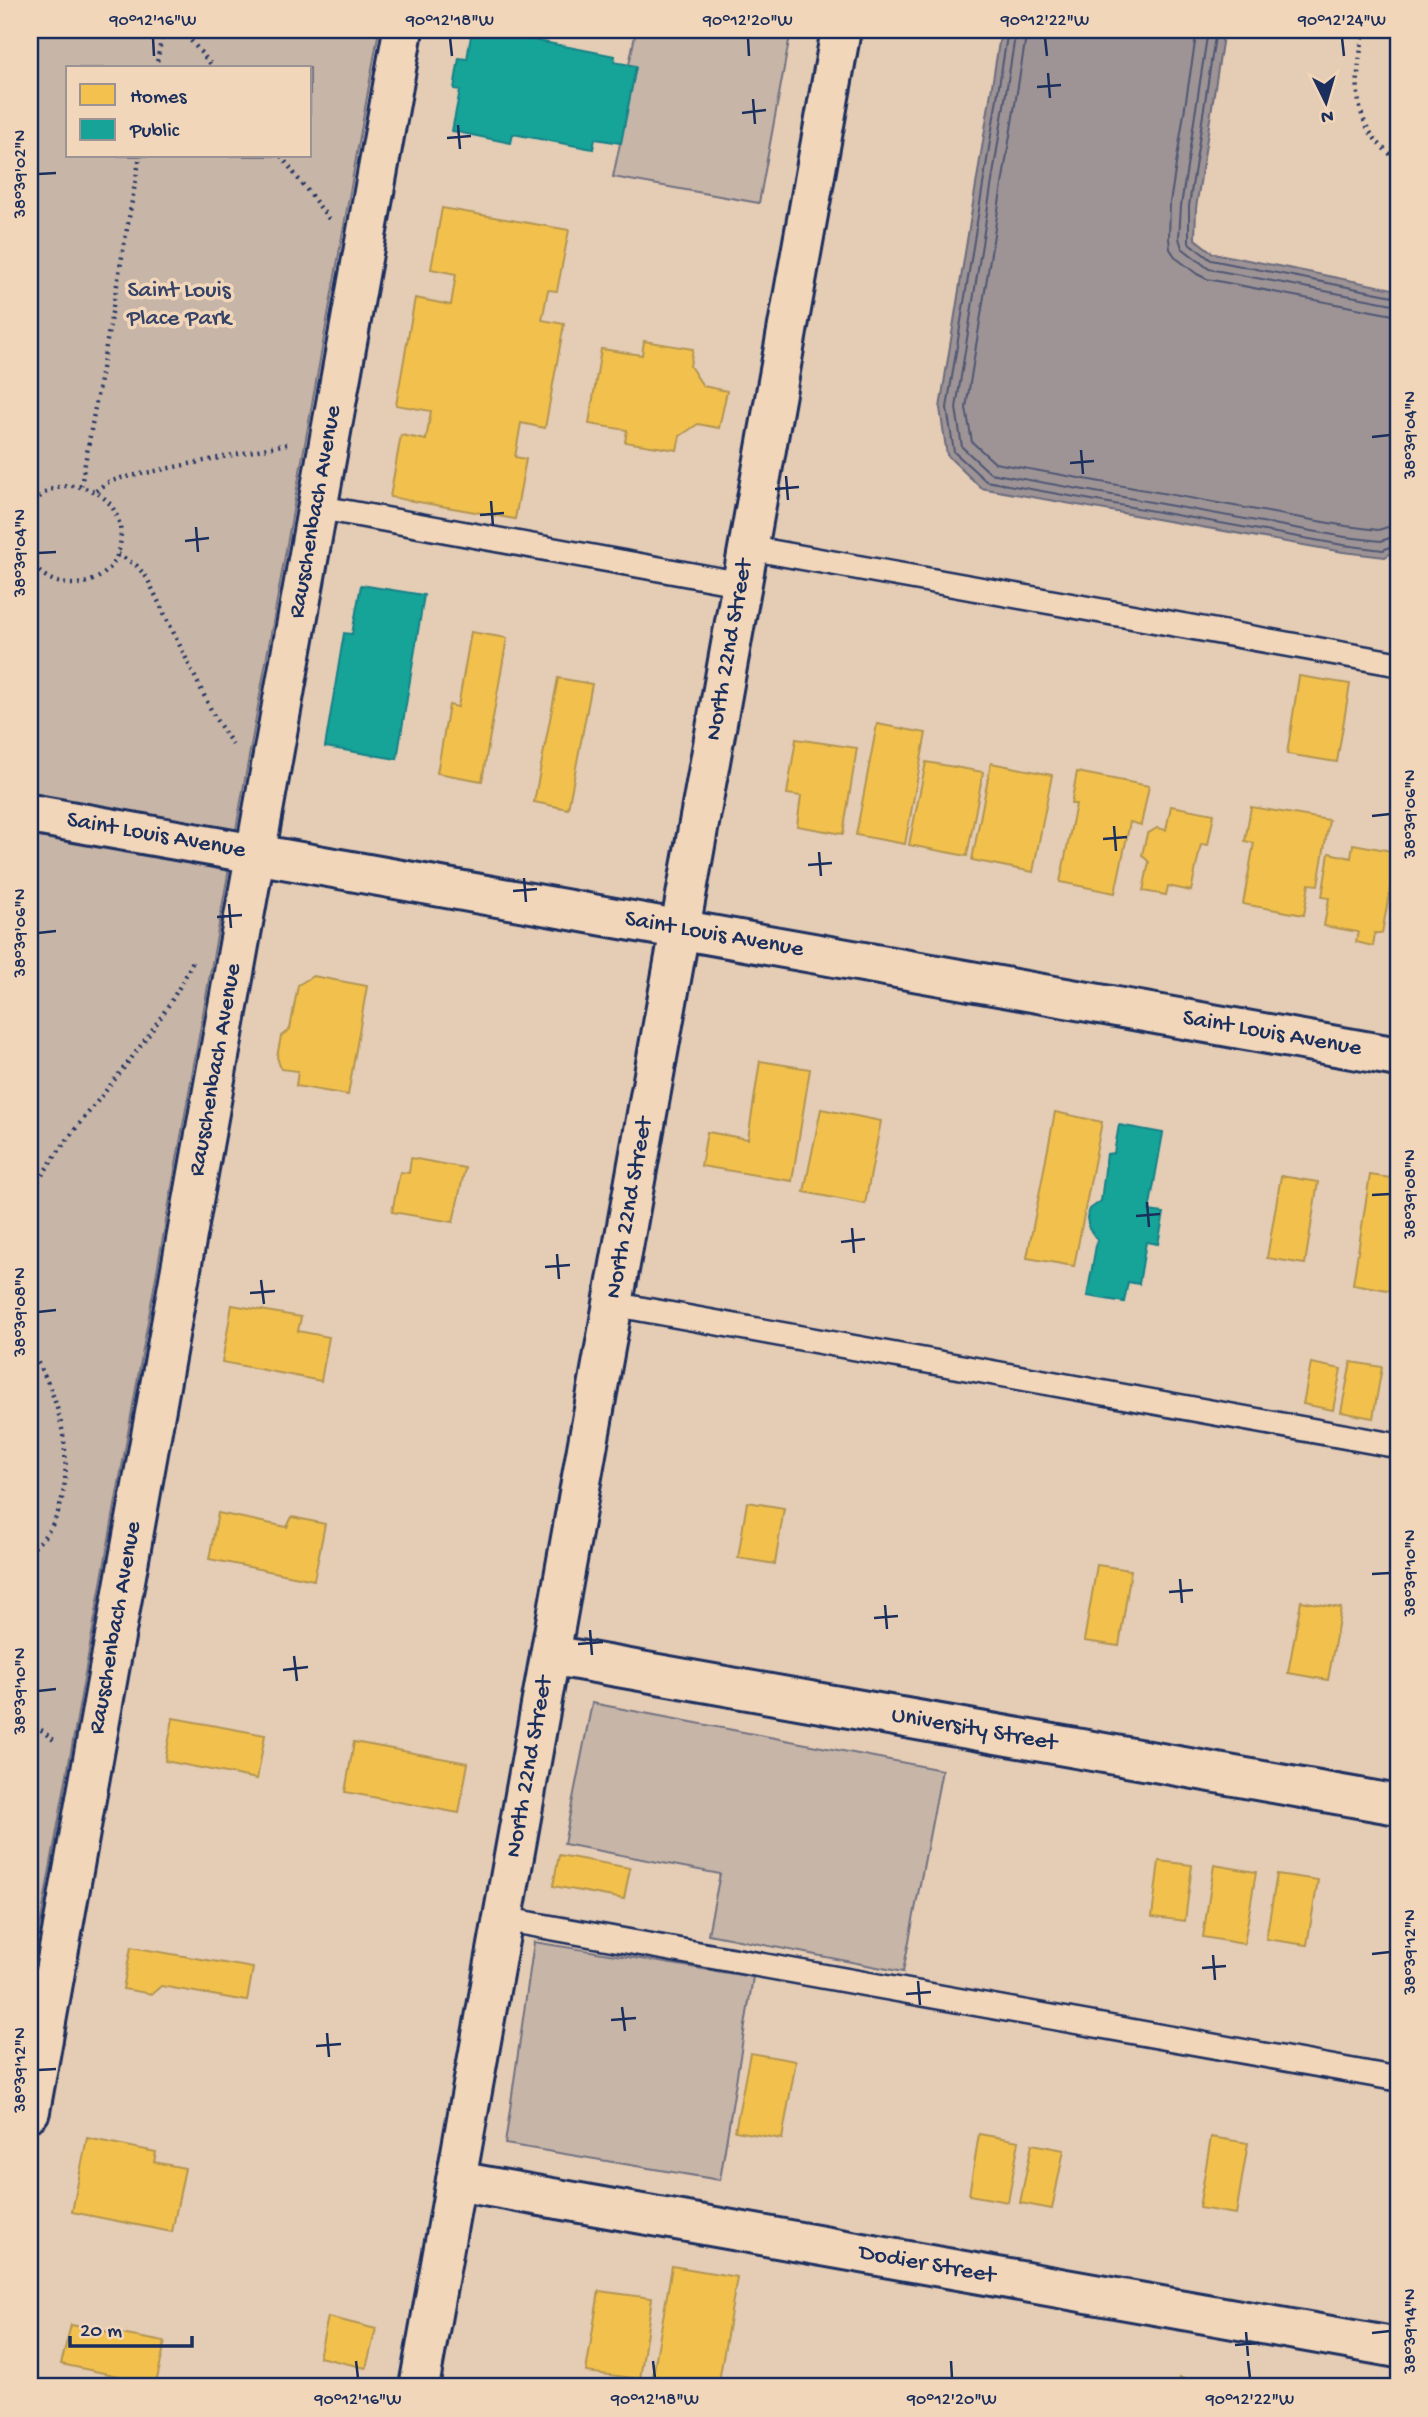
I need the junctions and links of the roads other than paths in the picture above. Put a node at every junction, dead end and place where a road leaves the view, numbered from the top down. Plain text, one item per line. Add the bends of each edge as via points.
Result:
1 (403, 30) edge
2 (841, 30) edge
3 (317, 507) junction
4 (748, 548) junction
5 (742, 584) junction
6 (1398, 664) edge
7 (30, 814) edge
8 (255, 854) junction
9 (680, 929) junction
10 (1398, 1057) edge
11 (613, 1304) junction
12 (1398, 1446) edge
13 (550, 1655) junction
14 (1398, 1805) edge
15 (503, 1919) junction
16 (1398, 2079) edge
17 (30, 2111) edge
18 (456, 2181) junction
19 (1398, 2348) edge
20 (419, 2387) edge

1 - 3 street, Rauschenbach Avenue
2 - 4 street, North 22nd Street
3 - 5 lane
3 - 8 street, Rauschenbach Avenue
4 - 5 street, North 22nd Street
4 - 6 lane
5 - 9 street, North 22nd Street
7 - 8 street, Saint Louis Avenue
8 - 9 street, Saint Louis Avenue
8 - 17 street, Rauschenbach Avenue
9 - 10 street, Saint Louis Avenue
9 - 11 street, North 22nd Street
11 - 12 lane
11 - 13 street, North 22nd Street
13 - 14 street, University Street
13 - 15 street, North 22nd Street
15 - 16 lane
15 - 18 street, North 22nd Street
18 - 19 street, Dodier Street
18 - 20 street, North 22nd Street

